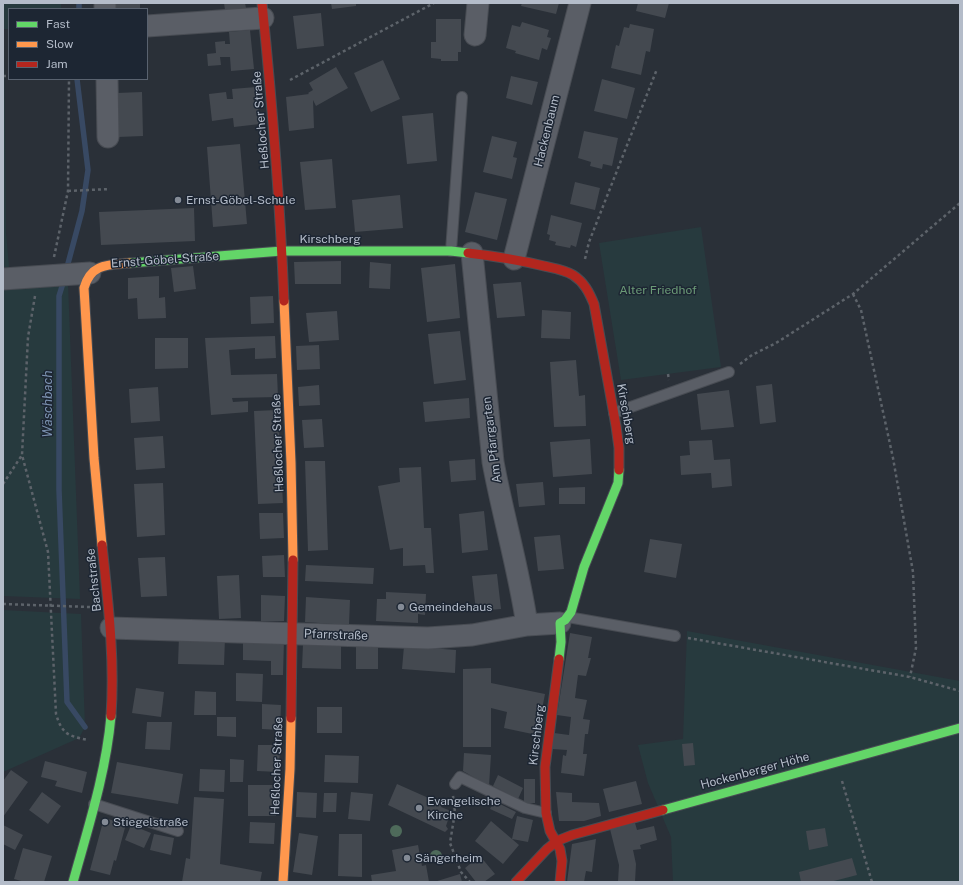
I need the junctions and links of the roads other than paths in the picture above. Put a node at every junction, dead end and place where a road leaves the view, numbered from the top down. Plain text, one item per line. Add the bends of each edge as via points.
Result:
1 (478, 3) edge
2 (580, 3) edge
3 (262, 10) edge
4 (148, 26) edge
5 (475, 35) dead end
6 (107, 80) edge
7 (462, 97) dead end
8 (108, 136) dead end
9 (282, 251) junction
10 (451, 251) junction
11 (472, 253) junction
12 (514, 259) junction
13 (85, 274) junction
14 (3, 279) edge
15 (730, 372) road end
16 (614, 413) junction
17 (564, 620) junction
18 (527, 625) junction
19 (111, 628) junction
20 (292, 634) junction
21 (675, 636) road end
22 (960, 728) edge
23 (456, 784) road end
24 (94, 804) junction
25 (546, 812) junction
26 (178, 832) dead end
27 (557, 841) junction
28 (74, 882) edge
29 (283, 882) edge
30 (516, 882) edge
31 (560, 882) edge

1 - 5 street
2 - 12 street, Hackenbaum
3 - 4 street
3 - 9 street, Heßlocher Straße via 271,90
6 - 8 street
7 - 10 lane
9 - 10 street, Kirschberg
9 - 13 street, Ernst-Göbel-Straße via 105,265
9 - 20 street, Heßlocher Straße via 291,463
10 - 11 street, Kirschberg
11 - 12 street, Kirschberg
11 - 18 street, Am Pfarrgarten via 493,462
12 - 16 street, Kirschberg via 572,274 589,291 594,304
13 - 14 street, Ernst-Göbel-Straße
13 - 19 street, Bachstraße via 99,514
15 - 16 lane
16 - 17 street, Kirschberg via 620,452 618,483 584,568 574,605
17 - 18 street, Pfarrstraße
17 - 21 lane
17 - 25 street, Kirschberg via 545,767
18 - 20 street, Pfarrstraße via 472,635 428,638
19 - 20 street, Pfarrstraße
19 - 24 street, Bachstraße via 113,660 108,745
20 - 29 street, Heßlocher Straße via 290,769
22 - 27 street, Hockenberger Höhe via 600,826
23 - 25 lane via 460,777 525,808
24 - 26 lane
24 - 28 street, Bachstraße
25 - 27 street, Kirschberg via 550,831
27 - 30 street
27 - 31 street, Kirschberg via 562,861

